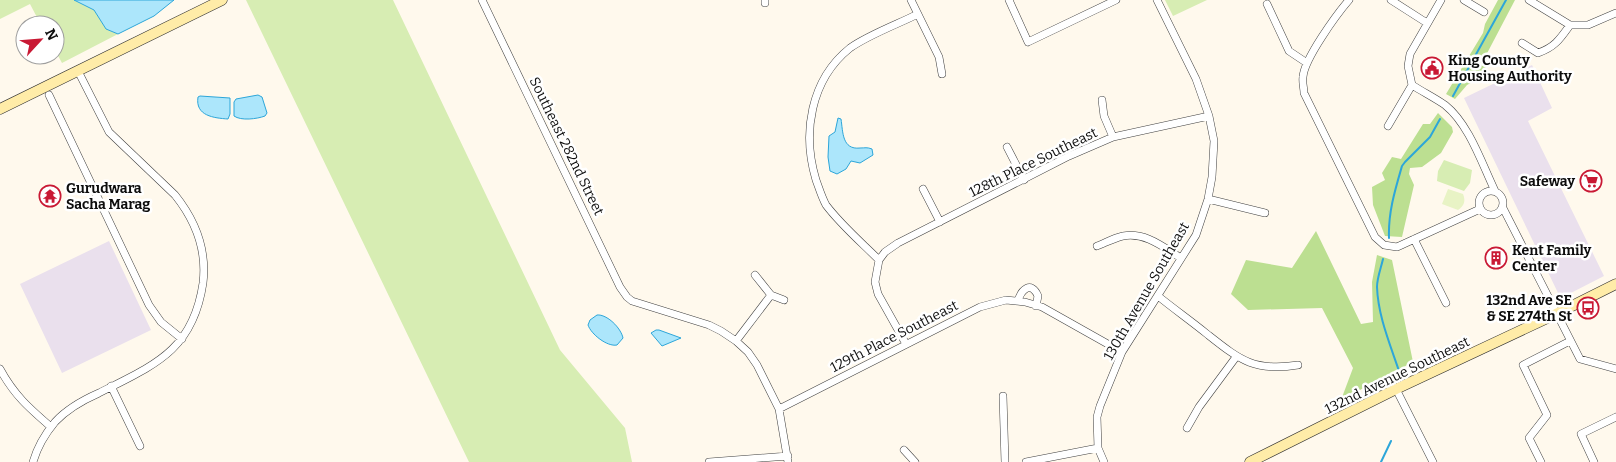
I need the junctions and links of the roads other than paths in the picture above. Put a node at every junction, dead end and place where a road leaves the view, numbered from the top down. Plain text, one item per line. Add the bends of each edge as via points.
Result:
1 (222, 0) edge
2 (482, 0) edge
3 (912, 0) edge
4 (1009, 0) edge
5 (1116, 0) edge
6 (1157, 0) edge
7 (1349, 0) edge
8 (1441, 0) edge
9 (1464, 0) edge
10 (1529, 0) edge
11 (1395, 1) edge
12 (1267, 4) dead end
13 (1484, 12) dead end
14 (1616, 13) edge
15 (918, 14) junction
16 (1427, 23) junction
17 (1570, 25) junction
18 (1522, 43) dead end
19 (1307, 63) junction
20 (78, 71) junction
21 (942, 74) dead end
22 (1412, 85) junction
23 (49, 95) dead end
24 (1102, 100) dead end
25 (0, 109) edge
26 (1209, 116) junction
27 (1388, 126) dead end
28 (1113, 138) junction
29 (1007, 147) dead end
30 (1024, 180) junction
31 (924, 189) dead end
32 (1495, 192) junction
33 (1208, 199) junction
34 (1503, 208) junction
35 (1480, 209) junction
36 (1265, 213) dead end
37 (940, 222) junction
38 (1414, 239) junction
39 (1097, 246) dead end
40 (1181, 258) junction
41 (879, 260) junction
42 (755, 275) dead end
43 (1616, 284) edge
44 (771, 295) junction
45 (1158, 296) junction
46 (784, 300) dead end
47 (1021, 301) junction
48 (1446, 304) dead end
49 (1036, 306) junction
50 (1556, 314) junction
51 (182, 339) junction
52 (736, 341) junction
53 (1570, 341) junction
54 (906, 344) junction
55 (1122, 352) junction
56 (1236, 357) junction
57 (1298, 365) dead end
58 (0, 369) edge
59 (1616, 369) edge
60 (111, 386) junction
61 (1396, 389) junction
62 (1003, 396) dead end
63 (779, 409) junction
64 (1616, 417) edge
65 (51, 427) junction
66 (1186, 428) dead end
67 (140, 446) dead end
68 (1098, 448) junction
69 (904, 450) dead end
70 (788, 459) edge
71 (33, 462) edge
72 (709, 462) edge
73 (915, 462) edge
74 (1005, 462) edge
75 (1026, 462) edge
76 (1104, 462) edge
77 (1250, 462) edge
78 (1432, 462) edge
79 (1541, 462) edge
80 (1594, 462) edge

1 - 20 main road
2 - 52 street, Southeast 282nd Street via 620,287 632,301 708,325
3 - 15 street
4 - 5 street via 1028,42
6 - 26 street, 130th Avenue Southeast via 1196,79
7 - 19 street via 1336,14
8 - 16 street
9 - 13 street
10 - 17 street
11 - 16 street
12 - 19 street via 1289,51
14 - 17 street via 1588,25
15 - 21 street via 939,57
15 - 41 street via 852,47 833,65 811,112 810,151 825,203
16 - 22 street via 1410,54 1408,66
17 - 18 street via 1557,43 1546,50 1538,53
19 - 38 street via 1303,76 1304,92 1375,237 1384,245 1398,247
20 - 25 main road
20 - 51 street via 109,132 175,195 197,229 203,258 202,292 194,318
22 - 27 street
22 - 32 street via 1445,106 1459,120
23 - 51 street via 149,305 161,322
24 - 28 street via 1104,116
26 - 28 street, 128th Place Southeast
26 - 33 street, 130th Avenue Southeast via 1214,161
28 - 30 street, 128th Place Southeast
29 - 30 street
30 - 37 street, 128th Place Southeast
31 - 37 street
32 - 34 street via 1501,196
32 - 35 street via 1486,192 1480,197
33 - 36 street
33 - 40 street, 130th Avenue Southeast via 1196,235
34 - 35 street via 1490,216
34 - 50 street
35 - 38 street
37 - 41 street, 128th Place Southeast via 885,252
38 - 48 street
39 - 40 street via 1124,236 1139,236 1152,239
40 - 45 street, 130th Avenue Southeast
41 - 54 street via 875,282 878,294
42 - 44 street
43 - 50 main road, 132nd Avenue Southeast
44 - 46 street
44 - 52 street
45 - 55 street, 130th Avenue Southeast
45 - 56 street
47 - 49 street
47 - 49 street via 1021,292 1031,288 1037,292
47 - 54 street, 129th Place Southeast via 1006,300 980,307
49 - 55 street
50 - 53 street
50 - 61 main road, 132nd Avenue Southeast
51 - 60 street via 160,361
52 - 63 street via 748,352
53 - 59 street via 1580,359
53 - 79 street via 1523,365 1547,415 1529,438
54 - 63 street, 129th Place Southeast
55 - 68 street, 130th Avenue Southeast via 1097,417
56 - 57 street via 1266,367
56 - 66 street
58 - 65 street via 14,392
60 - 65 street via 78,403
60 - 67 street
61 - 77 main road, 132nd Avenue Southeast
61 - 78 street
62 - 74 street
63 - 70 street
64 - 80 street via 1581,434
65 - 71 street
68 - 75 street
68 - 76 street
69 - 73 street
70 - 72 street

